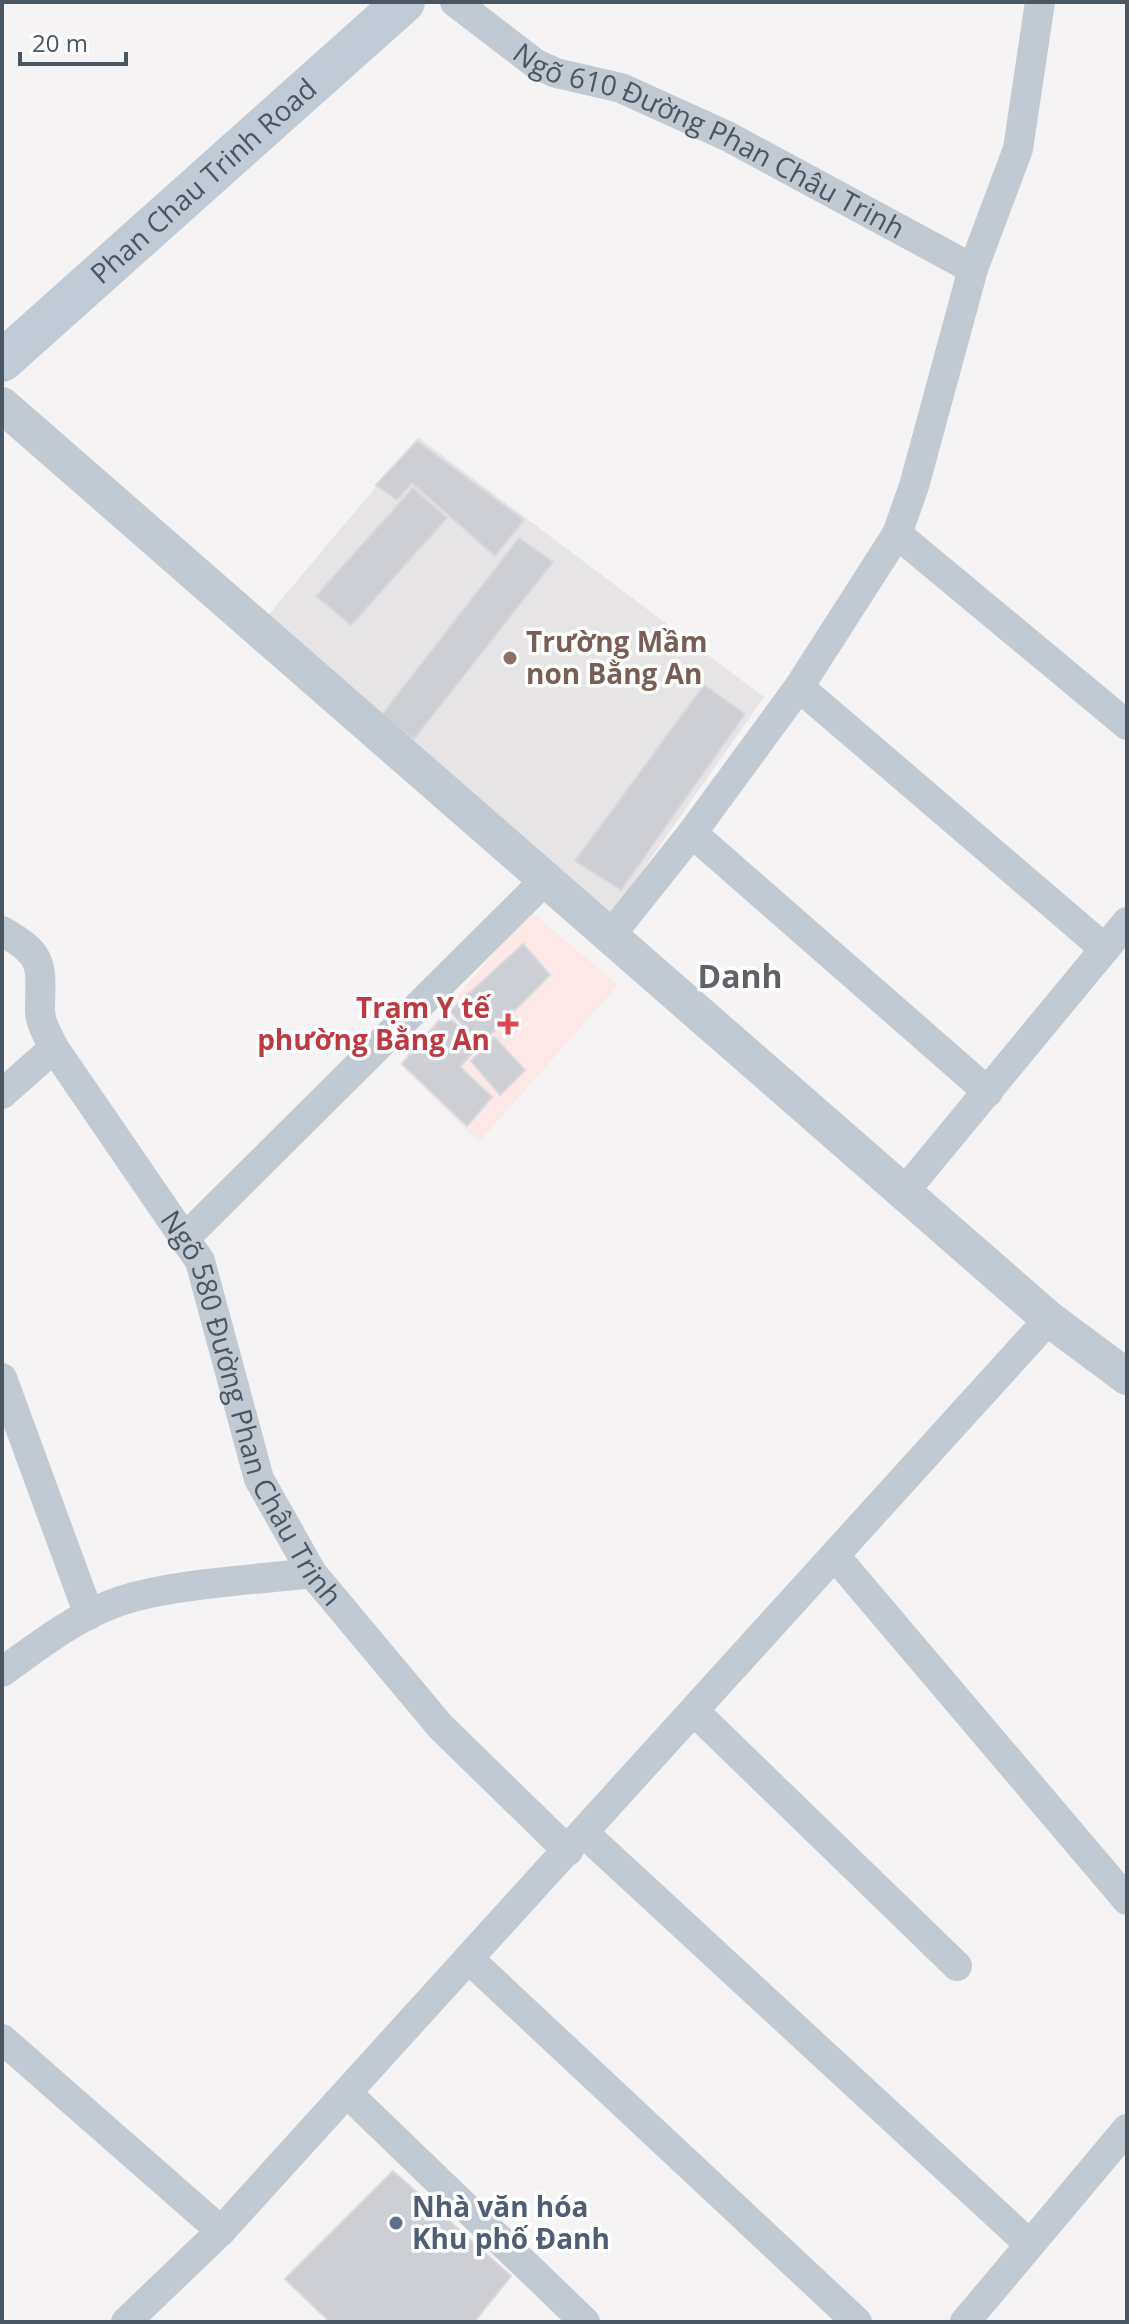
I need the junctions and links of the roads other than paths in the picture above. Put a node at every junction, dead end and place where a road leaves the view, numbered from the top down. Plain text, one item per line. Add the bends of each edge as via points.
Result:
1 (404, 2) edge
2 (455, 2) edge
3 (1040, 2) edge
4 (973, 269) junction
5 (2, 361) edge
6 (2, 405) edge
7 (897, 534) junction
8 (799, 687) junction
9 (1127, 725) edge
10 (692, 833) junction
11 (545, 880) junction
12 (1127, 922) edge
13 (2, 931) edge
14 (610, 936) junction
15 (1105, 949) junction
16 (54, 1048) junction
17 (988, 1092) junction
18 (2, 1094) edge
19 (904, 1192) junction
20 (186, 1237) junction
21 (1049, 1319) junction
22 (1127, 1377) edge
23 (2, 1378) edge
24 (835, 1556) junction
25 (312, 1573) junction
26 (89, 1615) junction
27 (2, 1672) edge
28 (694, 1711) junction
29 (576, 1842) junction
30 (1127, 1900) edge
31 (469, 1959) junction
32 (957, 1966) dead end
33 (2, 2039) edge
34 (347, 2093) junction
35 (1127, 2129) edge
36 (221, 2231) junction
37 (1028, 2243) junction
38 (126, 2322) edge
39 (585, 2322) edge
40 (857, 2322) edge
41 (965, 2322) edge

1 - 5 main road, Phan Chau Trinh Road
2 - 4 street, Ngõ 610 Đường Phan Châu Trinh via 536,64 621,88 727,136
3 - 4 street via 1018,149
4 - 7 street
6 - 11 street
7 - 8 street
7 - 9 street
8 - 10 street
8 - 15 street
10 - 14 street
10 - 17 street
11 - 14 street
11 - 20 street
12 - 15 street
13 - 16 street, Ngõ 580 Đường Phan Châu Trinh via 31,952 42,970 40,1009
14 - 19 street
15 - 17 street
16 - 18 street
16 - 20 street, Ngõ 580 Đường Phan Châu Trinh
17 - 19 street
19 - 21 street
20 - 25 street, Ngõ 580 Đường Phan Châu Trinh via 209,1287 259,1479
21 - 22 street
21 - 24 street
23 - 26 street
24 - 28 street
24 - 30 street
25 - 26 street via 151,1594
25 - 29 street, Ngõ 580 Đường Phan Châu Trinh via 440,1726
26 - 27 street
28 - 29 street
28 - 32 street
29 - 31 street
29 - 37 street, Ngõ 580 Đường Phan Châu Trinh
31 - 34 street
31 - 40 street
33 - 36 street
34 - 36 street
34 - 39 street
35 - 37 street
36 - 38 street
37 - 41 street

